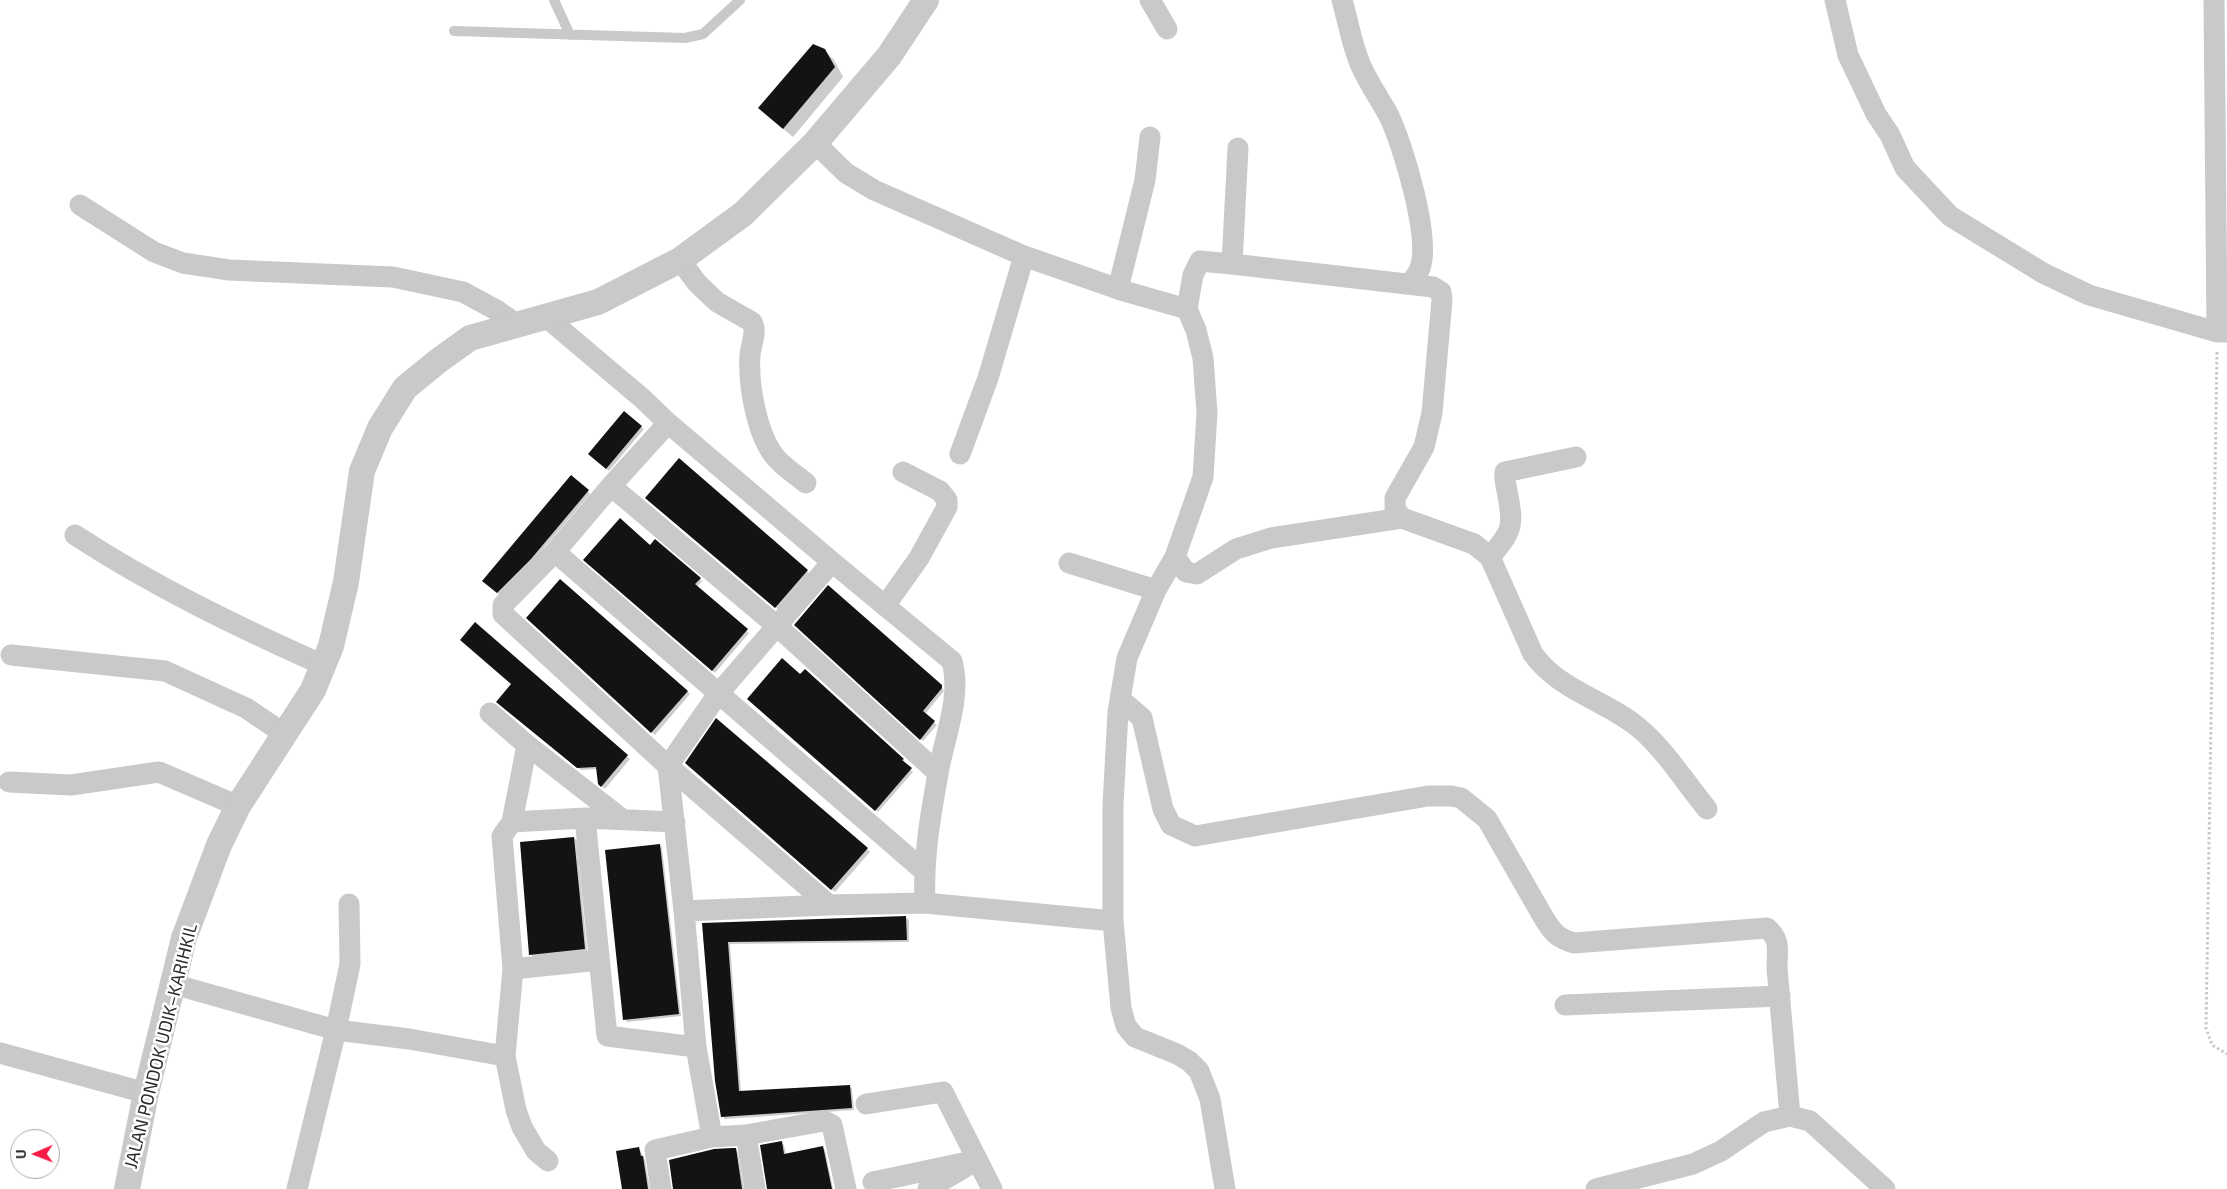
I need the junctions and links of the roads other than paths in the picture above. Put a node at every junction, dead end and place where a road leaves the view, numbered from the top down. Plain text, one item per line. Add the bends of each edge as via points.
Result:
1 (554, 0) edge
2 (740, 0) edge
3 (926, 0) edge
4 (1150, 0) edge
5 (1342, 0) edge
6 (1835, 0) edge
7 (2214, 0) edge
8 (1167, 29) dead end
9 (454, 31) dead end
10 (570, 35) junction
11 (1150, 137) dead end
12 (815, 143) junction
13 (1238, 148) dead end
14 (80, 205) dead end
15 (1024, 256) junction
16 (680, 260) junction
17 (1232, 264) junction
18 (1410, 284) junction
19 (1118, 289) junction
20 (1187, 309) junction
21 (546, 317) junction
22 (518, 325) junction
23 (2222, 332) edge
24 (668, 423) junction
25 (960, 454) dead end
26 (1576, 456) dead end
27 (903, 472) dead end
28 (806, 483) dead end
29 (611, 486) junction
30 (1402, 518) junction
31 (76, 535) dead end
32 (555, 552) junction
33 (1175, 557) junction
34 (1490, 557) junction
35 (832, 562) junction
36 (1069, 563) dead end
37 (1156, 590) junction
38 (885, 606) junction
39 (778, 627) junction
40 (11, 655) dead end
41 (323, 665) junction
42 (718, 694) junction
43 (1120, 699) junction
44 (490, 713) dead end
45 (283, 733) junction
46 (527, 745) junction
47 (668, 766) junction
48 (938, 774) junction
49 (9, 782) dead end
50 (238, 806) junction
51 (1707, 809) dead end
52 (585, 818) junction
53 (622, 819) junction
54 (512, 822) junction
55 (675, 822) junction
56 (924, 870) junction
57 (925, 903) junction
58 (350, 904) dead end
59 (829, 905) junction
60 (684, 911) junction
61 (1113, 921) junction
62 (599, 960) junction
63 (513, 969) junction
64 (173, 984) junction
65 (1780, 996) junction
66 (1565, 1005) dead end
67 (336, 1030) junction
68 (696, 1047) junction
69 (0, 1054) edge
70 (504, 1056) junction
71 (146, 1093) junction
72 (866, 1104) dead end
73 (1790, 1116) junction
74 (746, 1135) junction
75 (712, 1137) junction
76 (977, 1160) junction
77 (548, 1161) dead end
78 (873, 1182) dead end
79 (127, 1189) edge
80 (297, 1189) edge
81 (660, 1189) edge
82 (755, 1189) edge
83 (846, 1189) edge
84 (928, 1189) edge
85 (992, 1189) edge
86 (1224, 1189) edge
87 (1596, 1189) edge
88 (1885, 1189) edge

1 - 10 lane
2 - 10 lane via 703,34 685,38
3 - 12 street, JALAN PONDOK UDIK–KARIHKIL via 889,56
4 - 8 street
5 - 18 street via 1360,64 1388,116 1411,180 1422,254 1420,268
6 - 23 street via 1848,56 1876,114 1905,168 1950,216 2042,273 2089,295
7 - 23 street
9 - 10 lane
11 - 19 street via 1145,180
12 - 15 street via 859,182
12 - 16 street, JALAN PONDOK UDIK–KARIHKIL via 743,214
13 - 17 street
14 - 22 street via 154,252 183,263 229,270 393,276 463,292
15 - 19 street
15 - 25 street via 988,378
16 - 21 street, JALAN PONDOK UDIK–KARIHKIL via 598,302
16 - 28 street via 717,302 752,322 755,330 750,355 751,381 754,405 767,445 776,458
17 - 18 street
17 - 20 street via 1200,261 1193,275
18 - 30 street via 1433,287 1441,292 1442,300 1432,413 1424,447 1395,498 1395,509
19 - 20 street
20 - 33 street via 1203,358 1205,449 1203,477
21 - 22 street, JALAN PONDOK UDIK–KARIHKIL
21 - 24 street
22 - 41 street, JALAN PONDOK UDIK–KARIHKIL via 470,338 438,361 405,388 380,428 362,470 346,582 331,646
24 - 29 street
24 - 35 street
26 - 34 street via 1505,472 1511,528
27 - 38 street via 940,491 947,500 947,507 919,558
29 - 32 street
29 - 39 street
30 - 33 street via 1271,538 1236,550 1197,574 1186,572
30 - 34 street via 1474,544
31 - 41 street via 121,565
32 - 42 street
32 - 47 street via 503,605 503,614
33 - 37 street
34 - 51 street via 1533,654 1542,667 1634,724 1654,742
35 - 38 street
35 - 39 street
36 - 37 street
37 - 43 street via 1127,658
38 - 48 street via 952,661 955,692
39 - 42 street
39 - 48 street
40 - 45 street via 165,671 246,708
41 - 45 street, JALAN PONDOK UDIK–KARIHKIL via 313,690
42 - 47 street
42 - 56 street
43 - 61 street via 1113,806
43 - 65 street via 1142,718 1163,809 1171,825 1194,836 1428,796 1461,798 1487,819 1555,935 1574,943 1767,928 1775,935 1778,945
44 - 46 street
45 - 50 street, JALAN PONDOK UDIK–KARIHKIL
46 - 53 street
46 - 54 street
47 - 55 street
47 - 59 street
48 - 56 street
49 - 50 street via 71,784 159,772
50 - 64 street, JALAN PONDOK UDIK–KARIHKIL via 219,845 184,938
52 - 53 street
52 - 54 street
52 - 62 street
53 - 55 street
54 - 63 street via 502,836
55 - 60 street
56 - 57 street
57 - 59 street
57 - 61 street
58 - 67 street via 350,964
59 - 60 street
60 - 68 street
61 - 86 street via 1121,1008 1126,1026 1135,1037 1177,1054 1199,1071 1210,1099
62 - 63 street
62 - 68 street via 607,1036
63 - 70 street
64 - 67 street
64 - 71 street, JALAN PONDOK UDIK–KARIHKIL
65 - 66 street
65 - 73 street
67 - 70 street
67 - 80 street
68 - 75 street
69 - 71 street
70 - 77 street via 522,1127 536,1151
71 - 79 street, JALAN PONDOK UDIK–KARIHKIL
72 - 76 street via 943,1092
73 - 87 street via 1764,1122 1720,1151 1693,1164
73 - 88 street via 1810,1121
74 - 75 street
74 - 82 street
74 - 83 street via 829,1122
75 - 81 street via 656,1150
76 - 78 street
76 - 84 street
76 - 85 street

